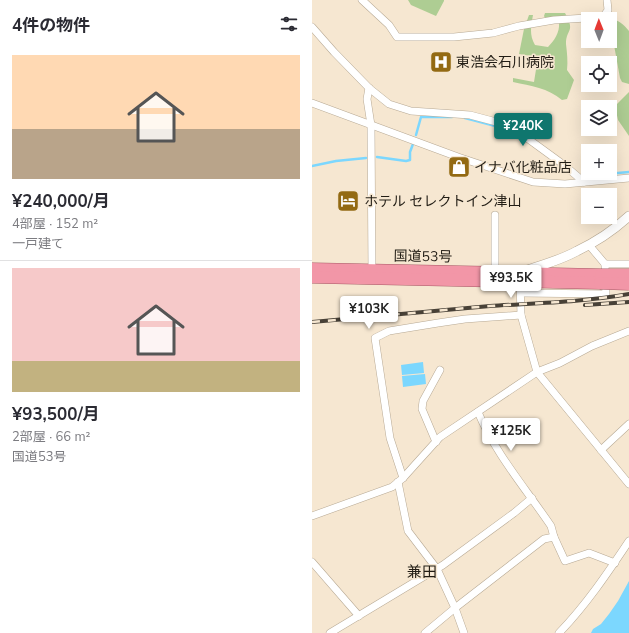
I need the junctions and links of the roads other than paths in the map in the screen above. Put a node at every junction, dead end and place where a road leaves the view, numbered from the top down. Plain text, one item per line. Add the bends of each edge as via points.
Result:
1 (362, 0) edge
2 (607, 0) edge
3 (312, 27) edge
4 (369, 88) junction
5 (312, 103) edge
6 (371, 125) junction
7 (629, 178) edge
8 (584, 182) junction
9 (495, 215) dead end
10 (629, 216) edge
11 (589, 245) junction
12 (629, 264) edge
13 (312, 268) edge
14 (495, 272) junction
15 (602, 274) junction
16 (372, 275) junction
17 (629, 275) edge
18 (312, 277) edge
19 (520, 282) junction
20 (629, 284) edge
21 (521, 315) junction
22 (629, 332) edge
23 (440, 370) dead end
24 (537, 372) junction
25 (478, 412) junction
26 (629, 424) edge
27 (436, 442) junction
28 (601, 450) junction
29 (400, 480) junction
30 (629, 484) edge
31 (532, 498) junction
32 (312, 516) edge
33 (554, 537) junction
34 (629, 541) edge
35 (312, 562) edge
36 (614, 563) junction
37 (437, 569) junction
38 (455, 608) junction
39 (359, 616) junction
40 (330, 633) edge
41 (425, 633) edge
42 (464, 633) edge
43 (559, 633) edge

1 - 2 street via 398,37 447,37 493,33 554,20 603,17 608,10
3 - 4 street
4 - 6 street via 367,99
4 - 8 street via 389,104 404,110 470,115 504,124 552,156
5 - 6 street
6 - 8 street via 533,182
6 - 16 street
7 - 8 street
9 - 14 street
10 - 11 street
11 - 15 street
11 - 19 street
12 - 15 street
13 - 16 highway, 国道53号
14 - 16 highway, 国道53号
14 - 19 highway, 国道53号
15 - 17 highway, 国道53号, bridge
15 - 19 highway, 国道53号
15 - 19 street via 606,294
15 - 20 highway, 国道53号, bridge
16 - 18 highway, 国道53号
16 - 19 highway, 国道53号
19 - 21 street
21 - 24 street
21 - 29 street via 438,323 389,331 375,338 390,438
22 - 24 street
23 - 27 street via 423,401 422,409
24 - 25 street
24 - 28 street
25 - 27 street
25 - 31 street via 510,467
26 - 28 street
27 - 29 street
28 - 30 street
29 - 32 street via 392,487
29 - 37 street via 408,531
31 - 33 street via 551,526
31 - 37 street
33 - 36 street via 565,561 588,553
33 - 38 street via 544,539
34 - 36 street
35 - 39 street
36 - 43 street via 580,611
37 - 38 street
37 - 39 street
38 - 41 street
38 - 42 street
39 - 40 street

